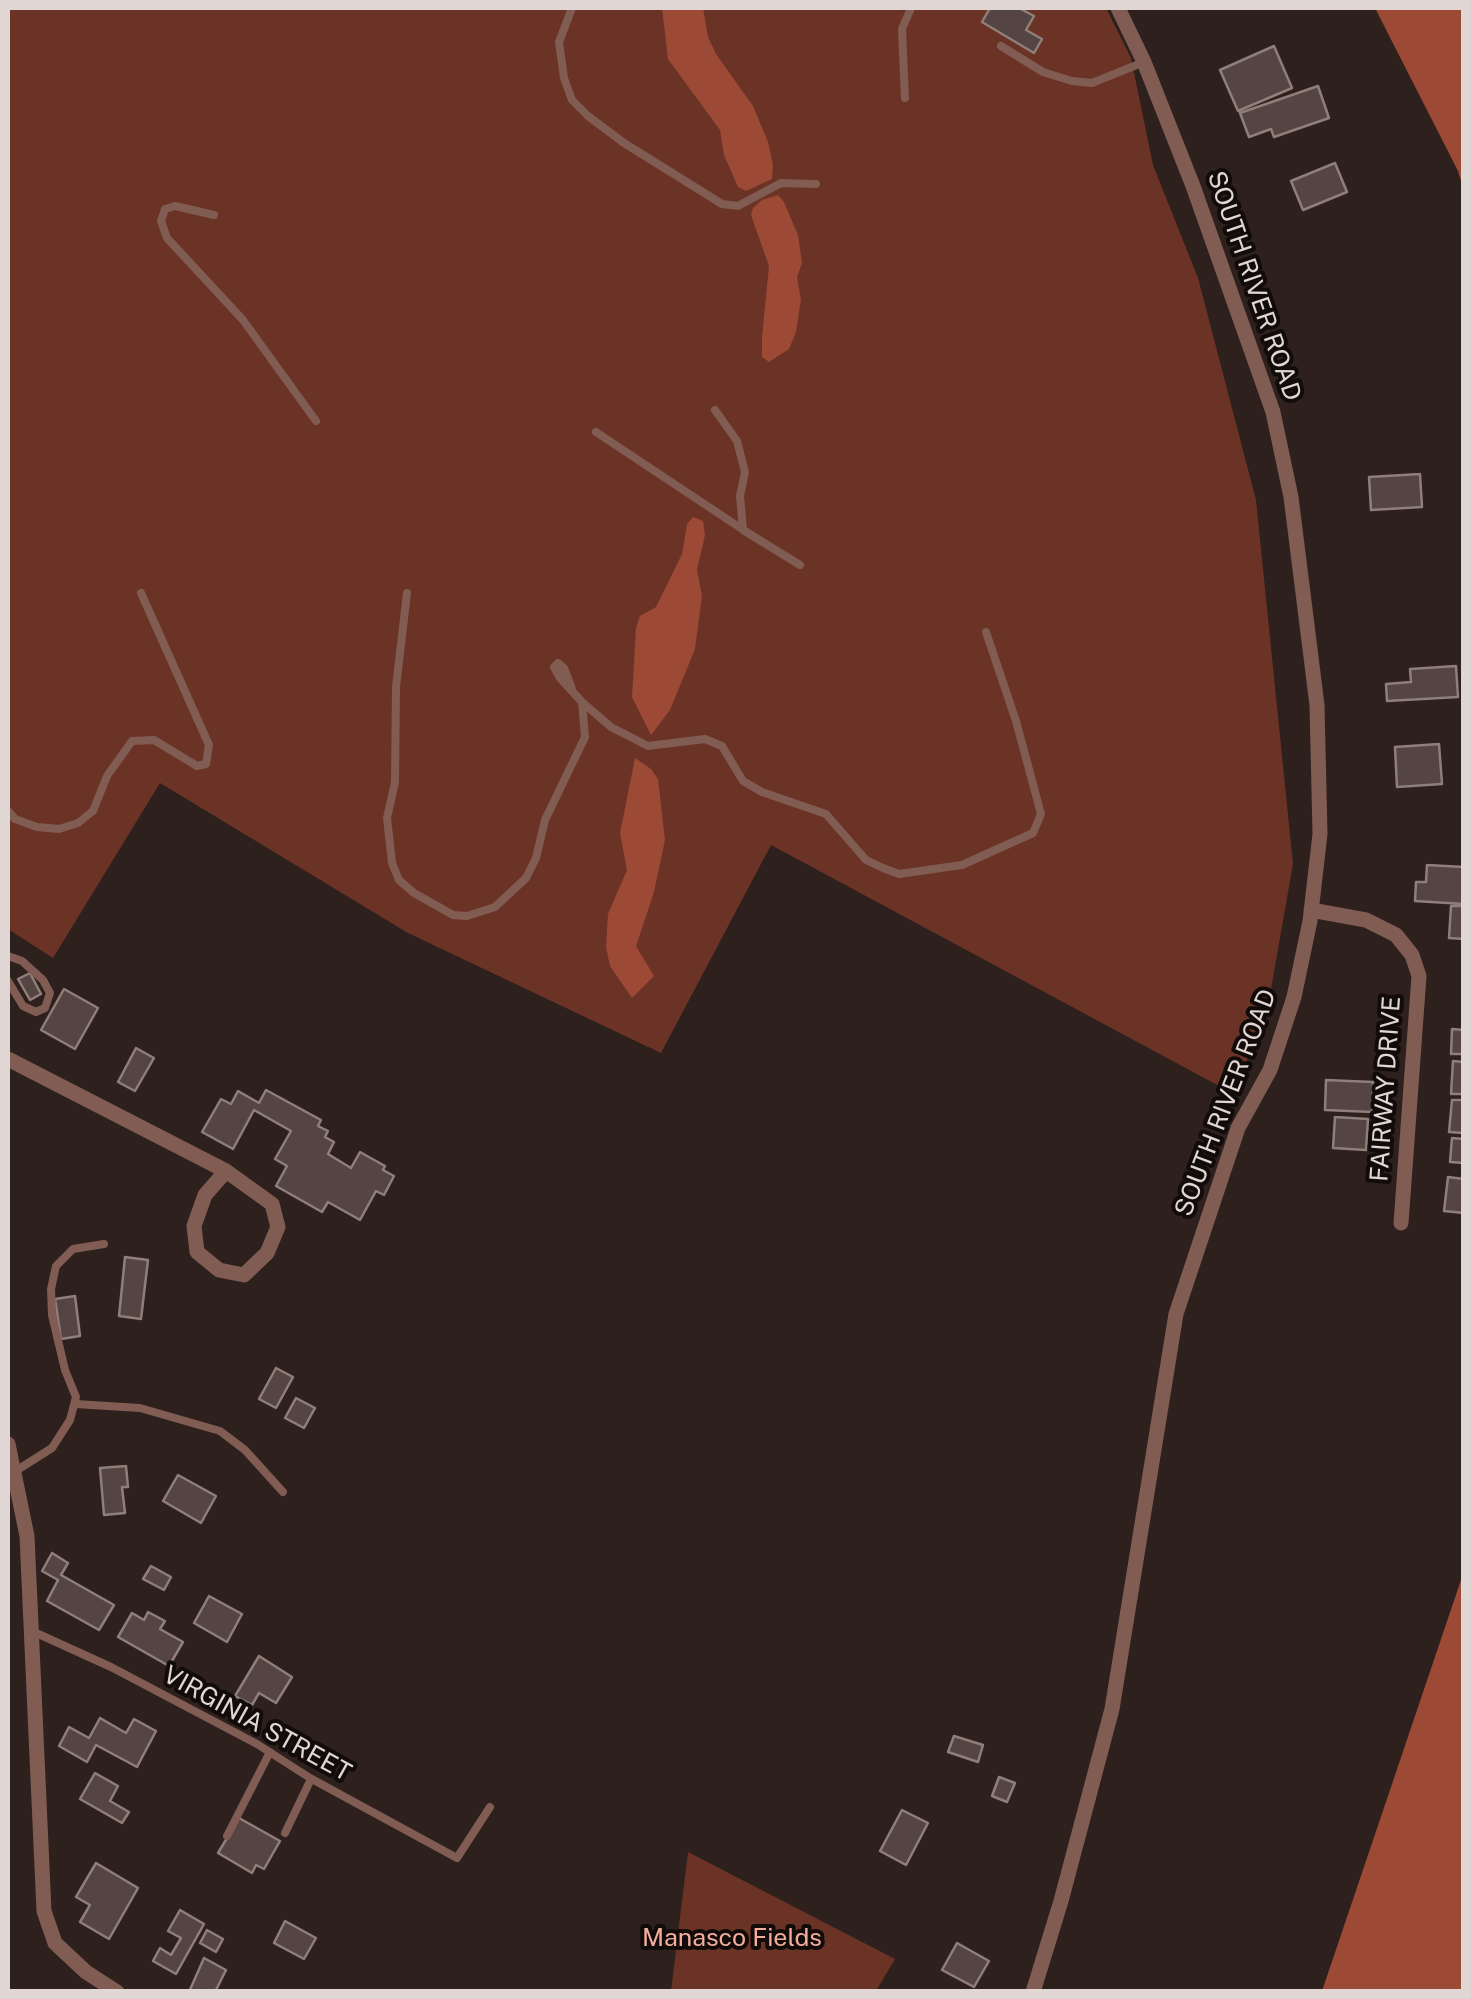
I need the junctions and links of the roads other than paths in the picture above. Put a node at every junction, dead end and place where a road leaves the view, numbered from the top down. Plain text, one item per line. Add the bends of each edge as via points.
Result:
1 (572, 8) edge
2 (911, 8) edge
3 (1118, 8) edge
4 (1001, 46) dead end
5 (1144, 62) junction
6 (905, 98) dead end
7 (816, 184) dead end
8 (214, 216) dead end
9 (715, 410) dead end
10 (316, 420) dead end
11 (596, 432) dead end
12 (743, 530) junction
13 (800, 565) dead end
14 (141, 593) dead end
15 (407, 593) dead end
16 (986, 632) dead end
17 (572, 689) dead end
18 (582, 702) junction
19 (8, 811) edge
20 (1312, 910) junction
21 (8, 956) edge
22 (8, 981) edge
23 (8, 1060) edge
24 (226, 1171) junction
25 (1401, 1223) dead end
26 (104, 1244) dead end
27 (74, 1404) junction
28 (8, 1444) edge
29 (14, 1472) junction
30 (283, 1492) dead end
31 (34, 1632) junction
32 (270, 1752) junction
33 (311, 1779) junction
34 (490, 1807) dead end
35 (285, 1832) dead end
36 (227, 1836) dead end
37 (116, 1992) edge
38 (1033, 1992) edge

1 - 7 lane via 559,42 564,78 572,100 612,134 722,204 738,206 782,182
2 - 6 lane via 902,29
3 - 5 street, SOUTH RIVER ROAD
4 - 5 lane via 1072,82 1092,83
5 - 20 street, SOUTH RIVER ROAD via 1273,412 1292,497 1317,705 1320,834
8 - 10 lane via 175,206 165,209 161,221 167,238 244,320
9 - 12 lane via 737,441 745,472
11 - 12 lane
12 - 13 lane
14 - 19 lane via 209,745 206,764 197,766 154,740 132,742 78,823 37,826
15 - 18 lane via 396,687 396,782 387,818 392,863 414,893 452,915 467,916 494,907 526,878 585,736
16 - 18 lane via 1041,814 1033,833 962,866 900,874 883,868 866,860 826,814 744,781 722,746 705,739 648,746 611,728
17 - 18 lane
20 - 25 street, FAIRWAY DRIVE via 1366,920 1396,935 1419,976
20 - 38 street, SOUTH RIVER ROAD via 1270,1070 1238,1128 1176,1314 1112,1710
21 - 22 lane via 44,980 50,993 45,1008 23,1006
23 - 24 street
24 - 24 street via 272,1204 278,1228 267,1253 244,1275 218,1270 197,1252 194,1226 205,1195
26 - 27 lane via 73,1249 56,1266 51,1289
27 - 29 lane via 52,1448
27 - 30 lane via 140,1408 220,1432
28 - 29 street
29 - 31 street
31 - 32 lane, VIRGINIA STREET
31 - 37 street via 44,1911 55,1943
32 - 33 lane, VIRGINIA STREET
32 - 36 lane
33 - 34 lane, VIRGINIA STREET via 457,1858
33 - 35 lane

